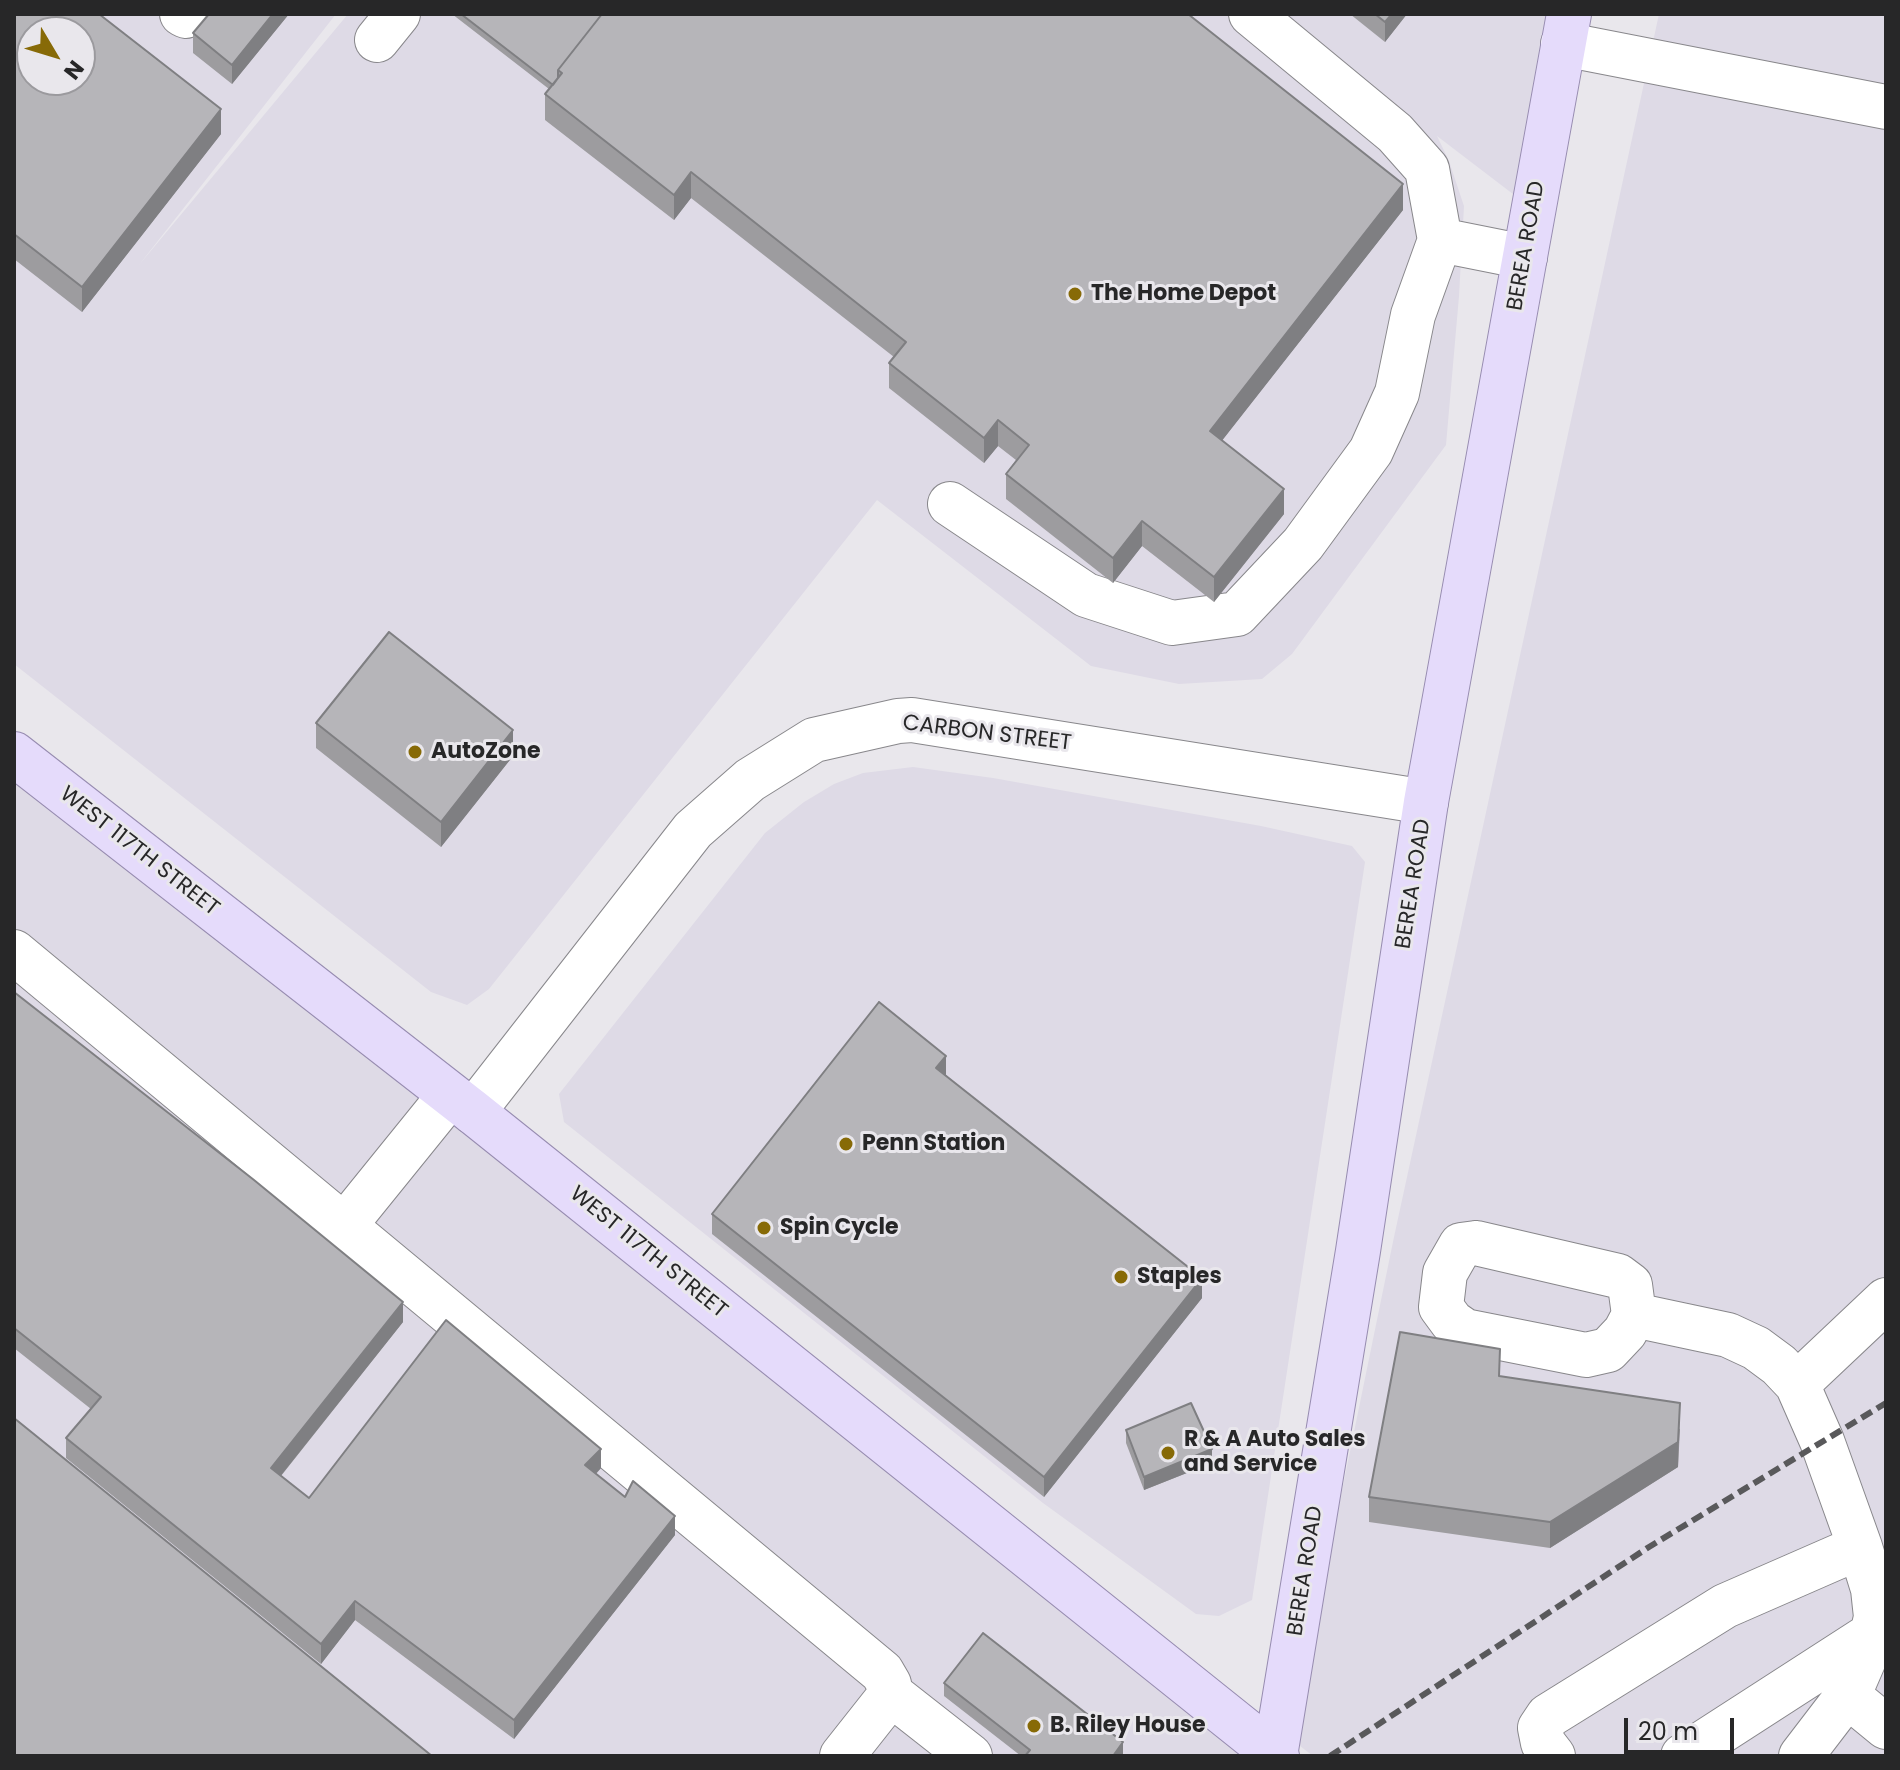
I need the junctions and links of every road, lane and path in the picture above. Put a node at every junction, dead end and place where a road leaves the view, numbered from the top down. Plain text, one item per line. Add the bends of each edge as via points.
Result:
1 (1251, 14) edge
2 (1566, 29) edge
3 (1886, 107) edge
4 (1440, 240) junction
5 (1525, 257) junction
6 (950, 504) dead end
7 (14, 754) edge
8 (1426, 802) junction
9 (14, 952) edge
10 (461, 1103) junction
11 (344, 1226) junction
12 (1886, 1300) edge
13 (1634, 1315) dead end
14 (1797, 1384) junction
15 (1860, 1547) junction
16 (1872, 1634) junction
17 (891, 1694) junction
18 (1847, 1695) junction
19 (1886, 1727) edge
20 (842, 1756) edge
21 (970, 1756) edge
22 (1276, 1756) edge
23 (1553, 1756) edge
24 (1683, 1756) edge
25 (1801, 1756) edge

1 - 4 street via 1395,133 1427,169
2 - 3 street
2 - 5 main road, BEREA ROAD
4 - 5 street
4 - 6 street via 1413,315 1397,393 1371,451 1303,544 1237,614 1172,623 1086,595
5 - 8 main road, BEREA ROAD
7 - 10 main road, WEST 117TH STREET
8 - 10 street, CARBON STREET via 912,720 814,740 750,780 693,830
8 - 22 main road, BEREA ROAD
9 - 11 street
10 - 11 street, CARBON STREET
10 - 22 main road, WEST 117TH STREET
11 - 17 street via 882,1672
12 - 14 street
13 - 14 street via 1728,1335 1756,1348
14 - 15 street
15 - 16 street via 1873,1589
15 - 23 street via 1725,1606 1548,1716 1540,1728
16 - 18 street
16 - 24 street
17 - 20 street
17 - 21 street
18 - 19 street
18 - 25 street

